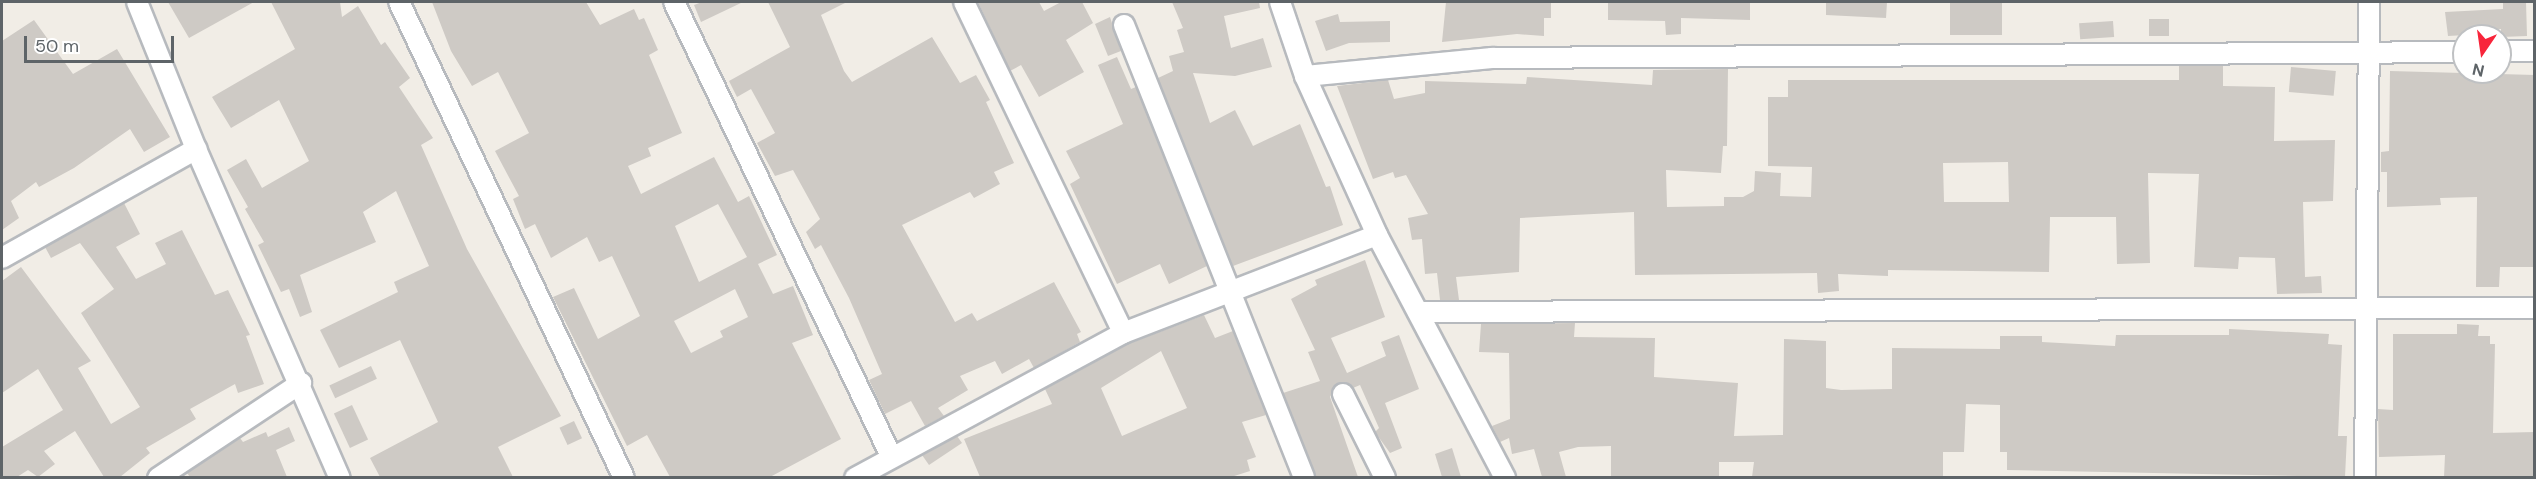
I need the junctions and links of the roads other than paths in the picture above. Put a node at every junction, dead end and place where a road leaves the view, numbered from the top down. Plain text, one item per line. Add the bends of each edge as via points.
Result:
1 (137, 2) edge
2 (399, 2) edge
3 (674, 2) edge
4 (964, 2) edge
5 (1280, 2) edge
6 (2369, 2) edge
7 (1124, 25) dead end
8 (2512, 51) edge
9 (2535, 51) edge
10 (2452, 52) edge
11 (2369, 54) junction
12 (1305, 76) junction
13 (196, 149) junction
14 (1377, 235) junction
15 (2, 258) edge
16 (1228, 293) junction
17 (2535, 308) edge
18 (2368, 310) junction
19 (1418, 312) junction
20 (1123, 333) junction
21 (301, 383) junction
22 (1343, 394) dead end
23 (892, 458) junction
24 (158, 477) edge
25 (340, 477) edge
26 (624, 477) edge
27 (855, 477) edge
28 (1304, 477) edge
29 (1385, 477) edge
30 (1505, 477) edge
31 (2365, 477) edge

1 - 13 street
2 - 26 street
3 - 23 street
4 - 20 street
5 - 12 street
6 - 11 street
7 - 16 street
8 - 9 street
10 - 11 street
11 - 12 street via 1504,58 1421,62
11 - 18 street
12 - 14 street
13 - 15 street
13 - 21 street
14 - 16 street
14 - 19 street
16 - 20 street
16 - 28 street
17 - 18 street
18 - 19 street
18 - 31 street
19 - 30 street
20 - 23 street
21 - 24 street
21 - 25 street
22 - 29 street
23 - 27 street

